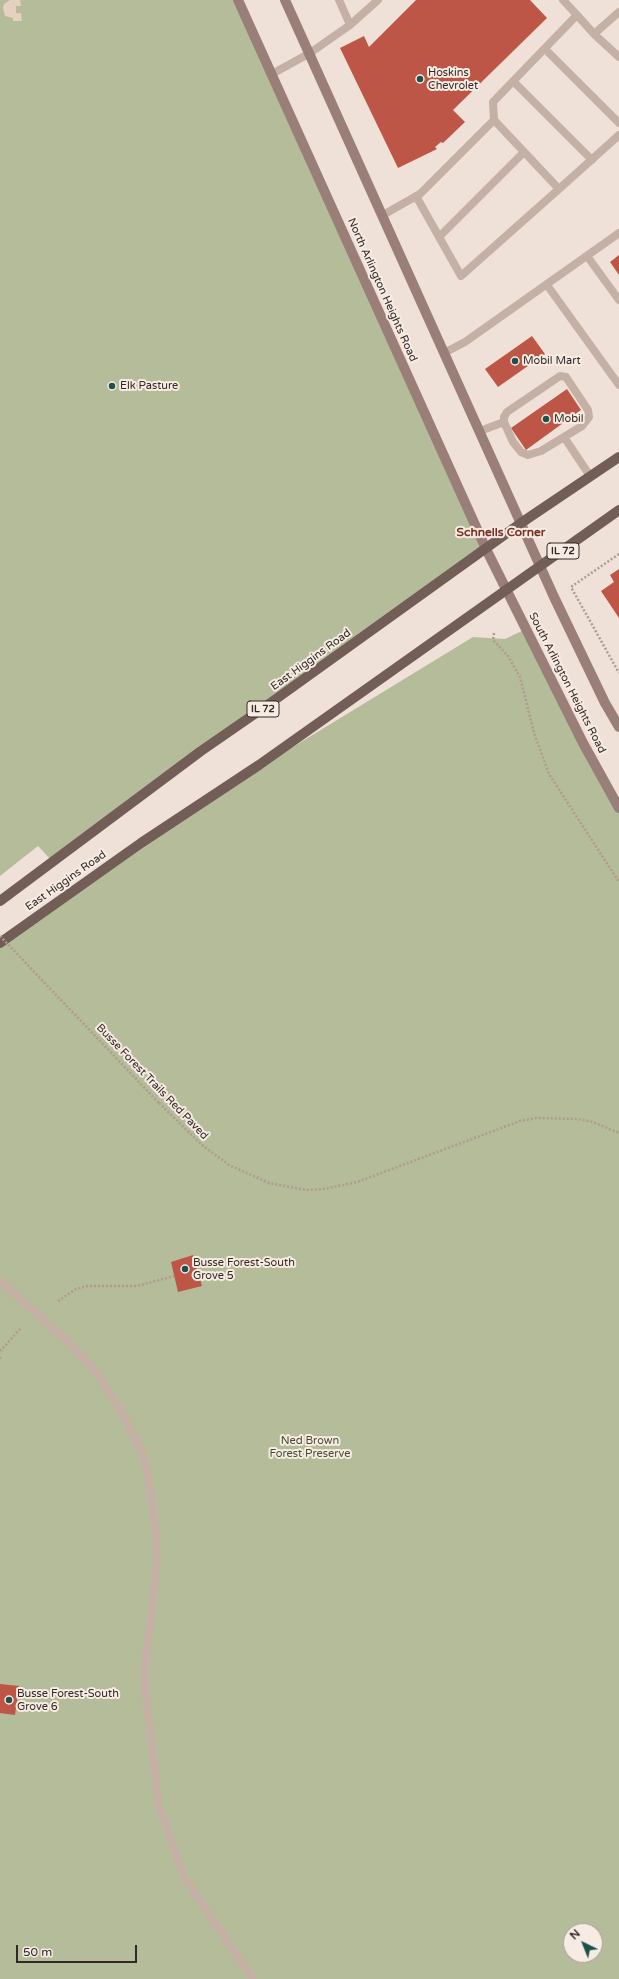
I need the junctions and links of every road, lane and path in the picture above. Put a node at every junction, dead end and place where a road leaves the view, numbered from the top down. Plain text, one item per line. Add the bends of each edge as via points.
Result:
1 (238, 0) edge
2 (285, 0) edge
3 (339, 0) edge
4 (378, 0) edge
5 (563, 0) edge
6 (619, 12) edge
7 (577, 15) junction
8 (350, 25) junction
9 (594, 34) junction
10 (545, 49) junction
11 (310, 53) junction
12 (619, 58) edge
13 (272, 74) junction
14 (514, 81) junction
15 (494, 120) junction
16 (619, 123) edge
17 (619, 135) edge
18 (524, 152) junction
19 (592, 160) junction
20 (559, 190) junction
21 (416, 196) junction
22 (383, 215) junction
23 (619, 234) edge
24 (439, 237) junction
25 (586, 256) junction
26 (547, 285) junction
27 (619, 300) edge
28 (444, 353) junction
29 (619, 385) edge
30 (504, 422) junction
31 (480, 432) junction
32 (564, 437) junction
33 (619, 457) edge
34 (590, 476) junction
35 (619, 510) edge
36 (521, 523) junction
37 (486, 549) junction
38 (619, 554) edge
39 (541, 566) junction
40 (506, 590) junction
41 (494, 632) dead end
42 (619, 673) edge
43 (619, 727) edge
44 (619, 808) edge
45 (619, 882) edge
46 (0, 901) edge
47 (0, 936) edge
48 (0, 943) edge
49 (619, 1133) edge
50 (174, 1276) dead end
51 (0, 1281) edge
52 (58, 1301) dead end
53 (21, 1328) dead end
54 (0, 1352) edge
55 (252, 1979) edge

1 - 13 main road, North Arlington Heights Road
2 - 11 main road
3 - 8 lane
4 - 8 lane
5 - 7 lane
6 - 9 lane
7 - 9 lane
7 - 10 lane
8 - 11 lane
9 - 12 lane
10 - 14 lane
10 - 16 lane
11 - 13 lane
11 - 22 main road
13 - 37 main road, North Arlington Heights Road
14 - 15 lane via 493,102
14 - 19 lane
15 - 18 lane
15 - 21 lane
17 - 19 lane
18 - 20 lane
18 - 24 lane
19 - 20 lane
20 - 24 lane via 461,276
21 - 22 lane
21 - 24 lane
22 - 28 main road
23 - 25 lane
25 - 26 lane
25 - 27 lane
26 - 28 lane via 465,342
26 - 29 lane
28 - 31 main road
30 - 31 lane
30 - 32 lane via 513,442 521,452 528,455 542,451
30 - 32 lane via 507,412 560,376 566,377 588,410 589,417 582,426
31 - 36 main road
32 - 34 lane
33 - 34 main road, East Higgins Road / IL 72
34 - 36 main road, East Higgins Road / IL 72
35 - 39 main road, East Higgins Road / IL 72
36 - 37 main road, East Higgins Road / IL 72
36 - 39 main road
37 - 40 main road, North Arlington Heights Road
37 - 46 main road, East Higgins Road / IL 72 via 201,751
38 - 42 path via 571,587
39 - 40 main road, East Higgins Road / IL 72
39 - 43 main road via 605,703
40 - 44 main road, South Arlington Heights Road via 583,743
40 - 48 main road, East Higgins Road / IL 72 via 259,765 141,843
41 - 45 path via 493,640 508,656 520,677 534,733 549,774
47 - 49 path, Busse Forest Trails Red Paved, bridge via 202,1145 229,1165 269,1183 306,1190 357,1182 520,1121 536,1118 585,1121
50 - 52 path via 137,1286 87,1286 76,1289
51 - 55 lane via 67,1341 98,1374 136,1441 147,1469 157,1562 144,1677 159,1806 184,1877
53 - 54 path

